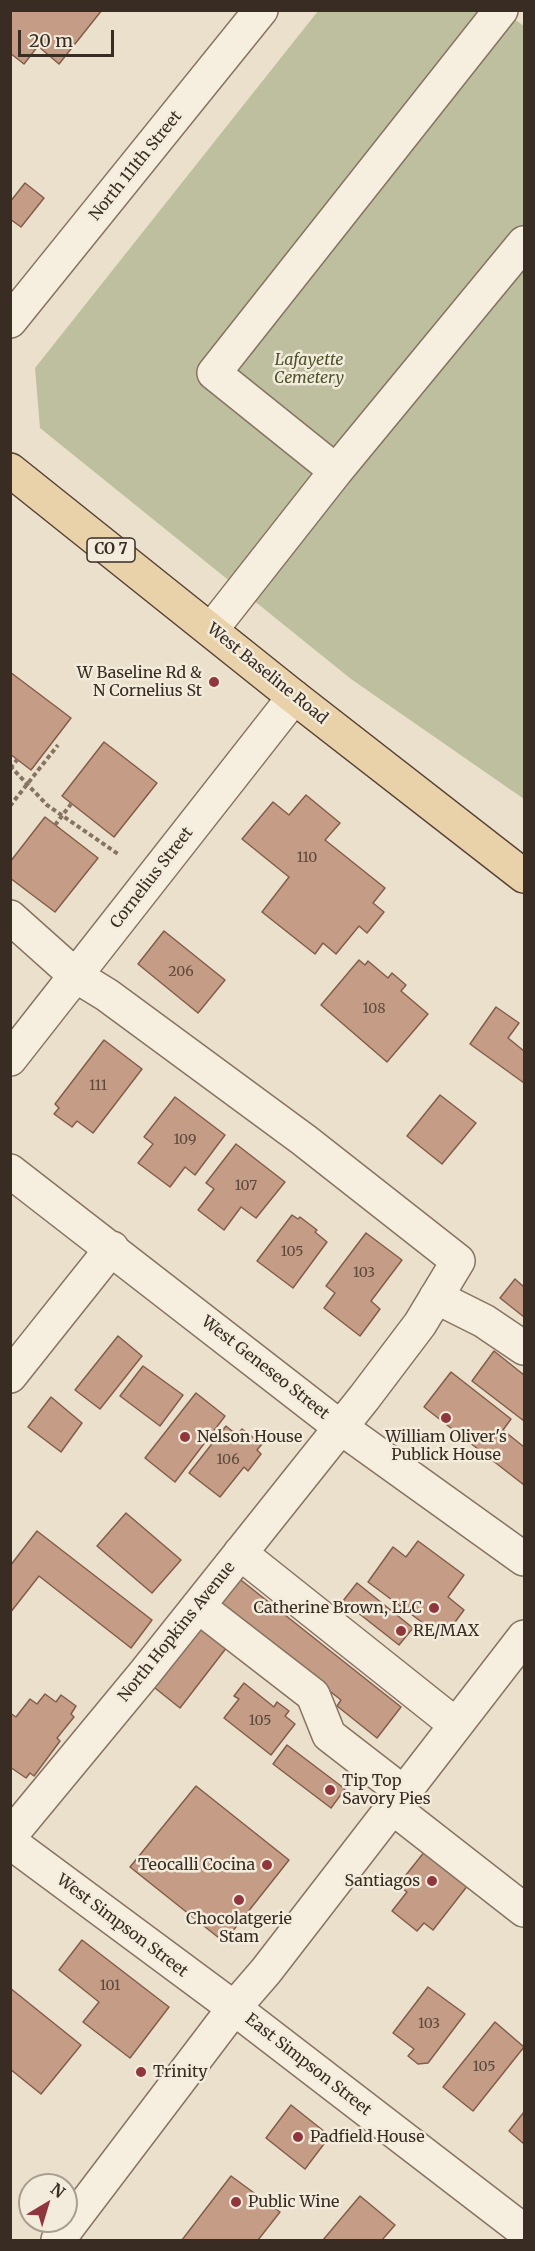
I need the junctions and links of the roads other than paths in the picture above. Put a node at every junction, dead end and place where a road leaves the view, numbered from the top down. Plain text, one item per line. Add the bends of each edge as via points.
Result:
1 (261, 10) edge
2 (501, 10) edge
3 (525, 243) edge
4 (10, 321) edge
5 (10, 470) edge
6 (336, 471) junction
7 (212, 630) junction
8 (294, 697) junction
9 (525, 876) edge
10 (10, 917) edge
11 (76, 976) junction
12 (10, 1059) edge
13 (10, 1171) edge
14 (111, 1248) junction
15 (436, 1297) junction
16 (525, 1348) edge
17 (10, 1376) edge
18 (340, 1427) junction
19 (240, 1553) junction
20 (525, 1559) edge
21 (198, 1606) junction
22 (525, 1636) edge
23 (456, 1725) junction
24 (398, 1800) junction
25 (10, 1836) edge
26 (10, 1842) edge
27 (525, 1910) edge
28 (234, 2008) junction
29 (525, 2231) edge
30 (71, 2236) edge

1 - 4 street, North 111th Street
2 - 6 street via 214,373
3 - 6 street
5 - 7 main road, West Baseline Road / CO 7
6 - 7 street
7 - 8 main road, West Baseline Road / CO 7
8 - 9 main road, West Baseline Road / CO 7
8 - 11 street, Cornelius Street
10 - 11 street
11 - 12 street, Cornelius Street
11 - 15 street, North Hopkins Avenue via 304,1140 458,1261
13 - 14 street, West Geneseo Street
14 - 17 street
14 - 18 street, West Geneseo Street
15 - 16 street via 484,1321
15 - 18 street, North Hopkins Avenue via 420,1324
18 - 19 street, North Hopkins Avenue
18 - 20 street, West Geneseo Street
19 - 21 street, North Hopkins Avenue
19 - 23 street
21 - 24 street via 313,1695 329,1735
21 - 25 street, North Hopkins Avenue
22 - 23 street
23 - 24 street
24 - 27 street
24 - 28 street
26 - 28 street, West Simpson Street
28 - 29 street, East Simpson Street
28 - 30 street

